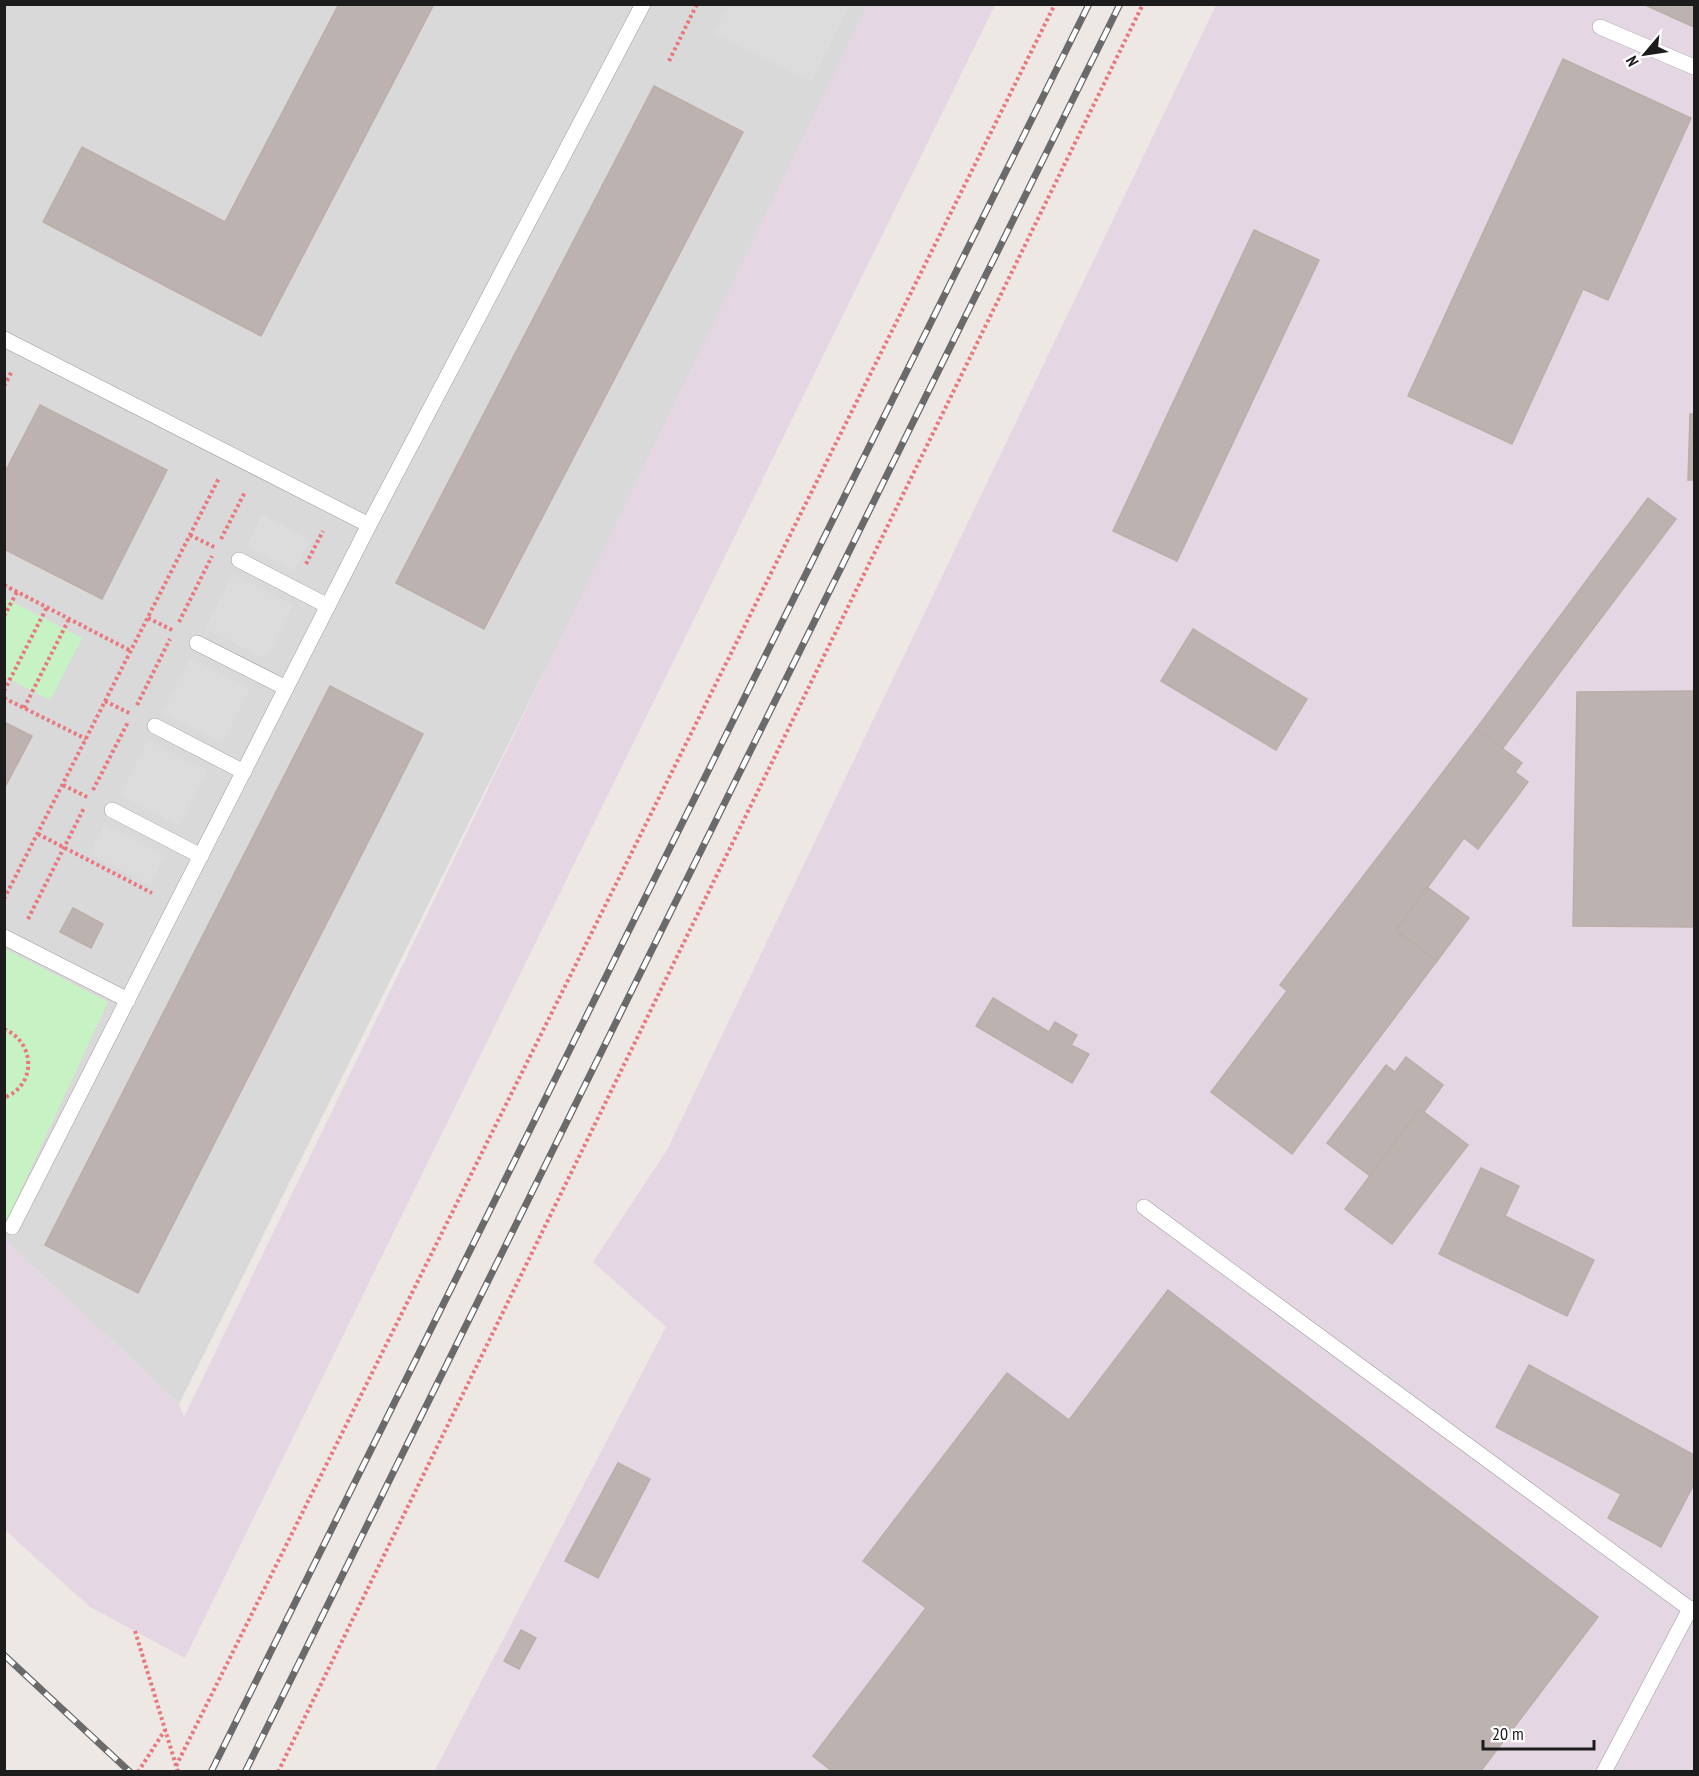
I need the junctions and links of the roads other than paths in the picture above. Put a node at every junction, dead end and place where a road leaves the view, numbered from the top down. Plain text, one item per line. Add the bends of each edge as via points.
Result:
1 (643, 4) edge
2 (1600, 27) dead end
3 (1695, 67) edge
4 (4, 339) edge
5 (369, 525) junction
6 (239, 560) dead end
7 (328, 606) junction
8 (197, 643) dead end
9 (286, 688) junction
10 (155, 726) dead end
11 (244, 772) junction
12 (112, 810) dead end
13 (201, 856) junction
14 (4, 938) edge
15 (128, 1000) junction
16 (1144, 1207) dead end
17 (12, 1227) dead end
18 (1692, 1609) edge
19 (1604, 1772) edge

1 - 5 lane
2 - 3 lane
4 - 5 lane
5 - 7 lane
6 - 7 lane
7 - 9 lane
8 - 9 lane
9 - 11 lane
10 - 11 lane
11 - 13 lane
12 - 13 lane
13 - 15 lane
14 - 15 lane
15 - 17 lane
16 - 18 lane
18 - 19 lane

